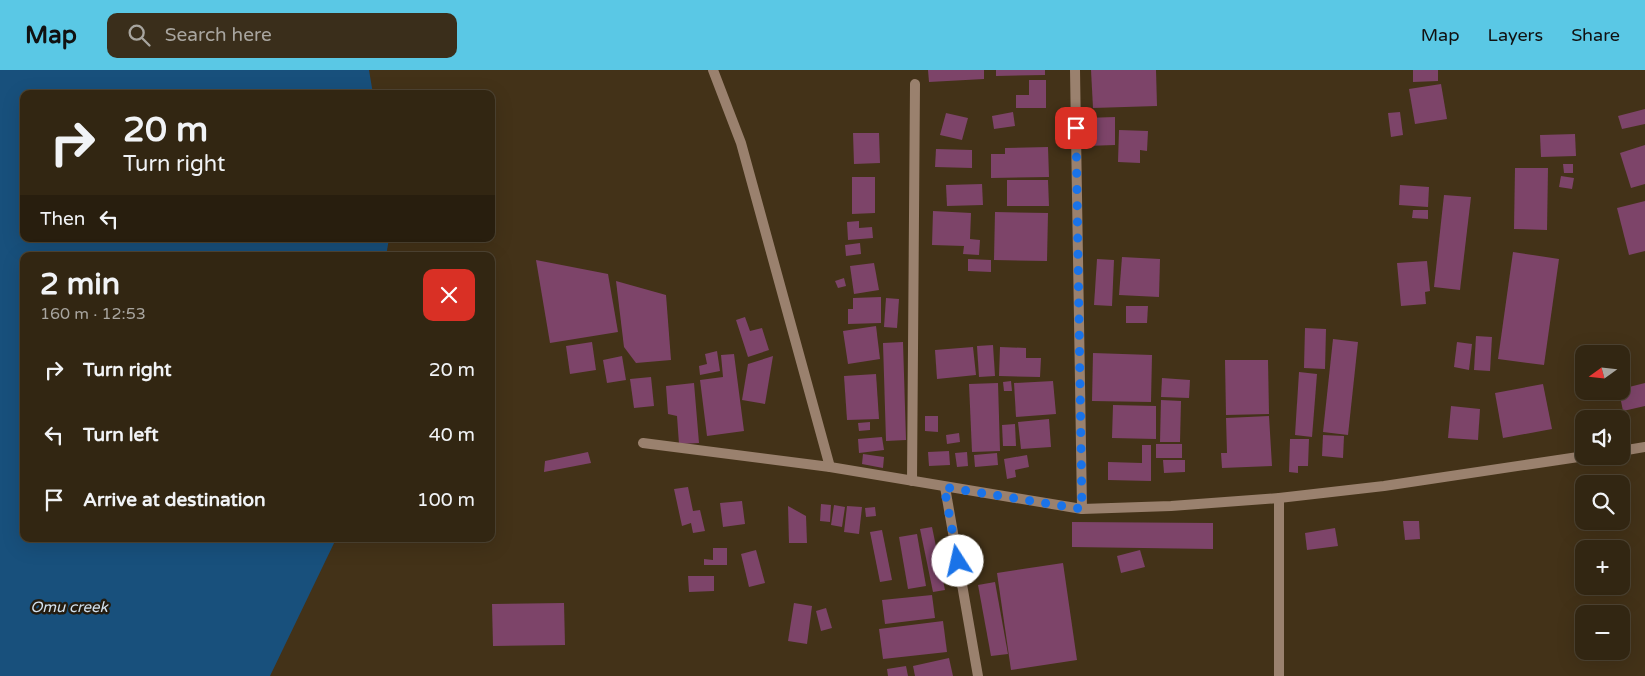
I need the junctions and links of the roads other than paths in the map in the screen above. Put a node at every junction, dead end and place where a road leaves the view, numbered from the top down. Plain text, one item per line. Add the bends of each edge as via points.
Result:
1 (713, 70) edge
2 (1075, 70) edge
3 (915, 84) dead end
4 (643, 444) dead end
5 (1645, 447) edge
6 (1630, 450) edge
7 (1575, 457) edge
8 (830, 467) junction
9 (912, 481) junction
10 (944, 487) junction
11 (1279, 498) junction
12 (1082, 509) junction
13 (978, 676) edge
14 (1279, 676) edge

1 - 8 street via 741,143
2 - 12 street
3 - 9 street
4 - 8 street
5 - 6 street
7 - 11 street
8 - 9 street
9 - 10 street
10 - 12 street
10 - 13 street
11 - 12 street
11 - 14 street

